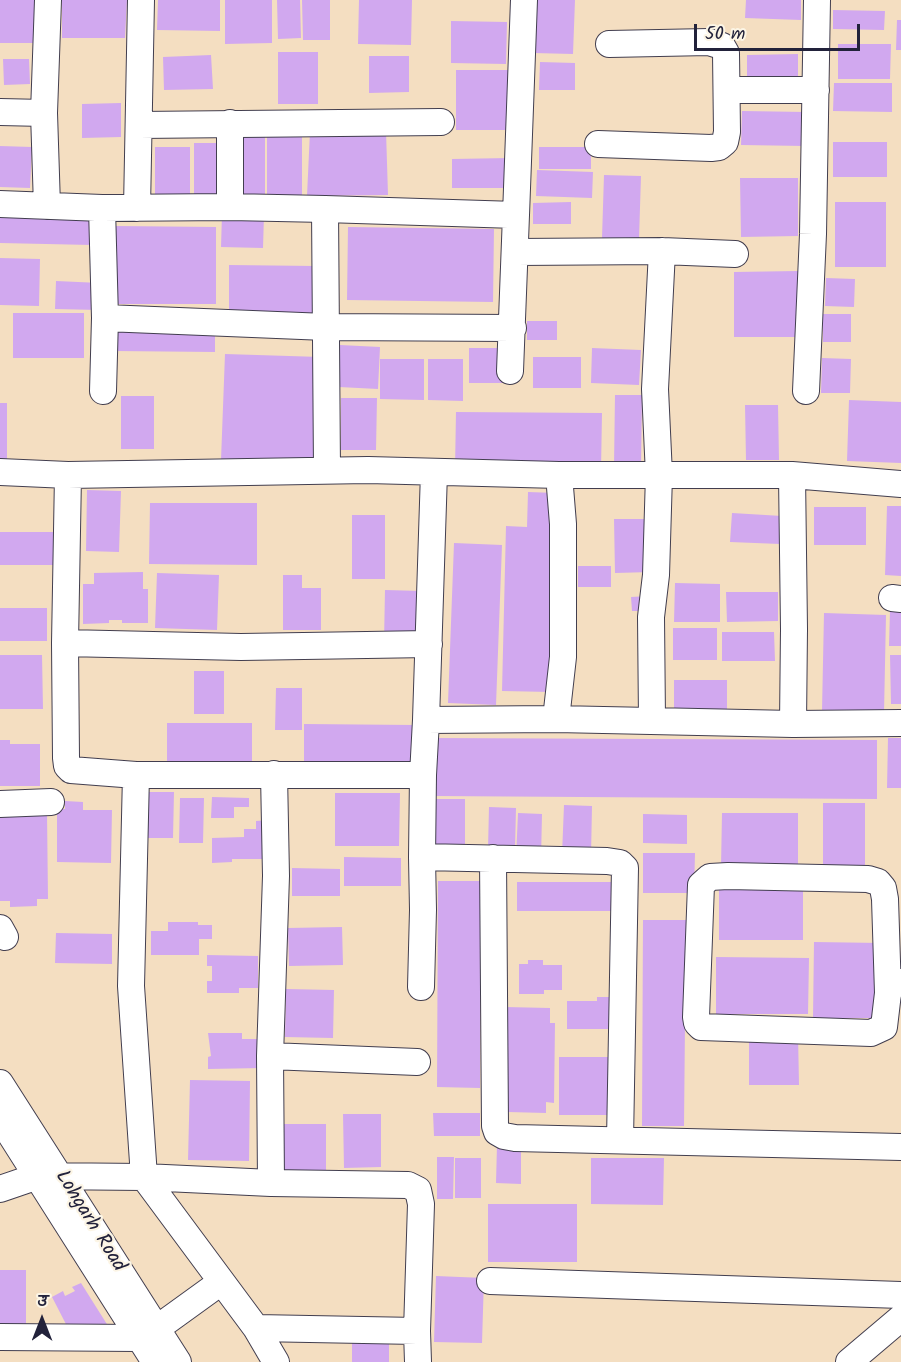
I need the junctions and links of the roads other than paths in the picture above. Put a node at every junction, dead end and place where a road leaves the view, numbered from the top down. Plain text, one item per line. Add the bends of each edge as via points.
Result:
1 (48, 0) edge
2 (141, 0) edge
3 (524, 0) edge
4 (817, 0) edge
5 (609, 44) dead end
6 (727, 90) junction
7 (816, 90) junction
8 (0, 112) edge
9 (44, 113) junction
10 (441, 122) dead end
11 (230, 123) junction
12 (139, 125) junction
13 (598, 144) dead end
14 (0, 204) edge
15 (47, 206) junction
16 (230, 207) junction
17 (102, 208) junction
18 (138, 208) junction
19 (325, 209) junction
20 (516, 215) junction
21 (662, 251) junction
22 (516, 252) junction
23 (735, 254) dead end
24 (105, 318) junction
25 (326, 327) junction
26 (513, 328) junction
27 (510, 371) dead end
28 (103, 391) dead end
29 (806, 391) dead end
30 (327, 470) junction
31 (0, 472) edge
32 (434, 472) junction
33 (68, 475) junction
34 (559, 475) junction
35 (659, 475) junction
36 (792, 475) junction
37 (901, 484) edge
38 (65, 643) junction
39 (429, 644) junction
40 (556, 719) junction
41 (426, 720) junction
42 (652, 720) junction
43 (901, 723) edge
44 (793, 724) junction
45 (136, 774) junction
46 (274, 774) junction
47 (423, 775) junction
48 (51, 802) dead end
49 (0, 804) edge
50 (422, 857) junction
51 (493, 858) junction
52 (421, 987) dead end
53 (895, 988) edge
54 (270, 1056) junction
55 (417, 1062) dead end
56 (0, 1083) edge
57 (0, 1118) edge
58 (620, 1140) junction
59 (901, 1147) edge
60 (50, 1177) junction
61 (144, 1177) junction
62 (271, 1183) junction
63 (0, 1189) edge
64 (490, 1281) dead end
65 (221, 1282) junction
66 (901, 1295) edge
67 (901, 1318) edge
68 (256, 1328) junction
69 (417, 1331) junction
70 (147, 1333) junction
71 (0, 1337) edge
72 (154, 1362) edge
73 (178, 1362) edge
74 (276, 1362) edge
75 (418, 1362) edge
76 (849, 1362) edge

1 - 9 street
2 - 12 street
3 - 20 street
4 - 7 street
5 - 6 street via 709,42 722,46 726,53
6 - 7 street
6 - 13 street via 727,132 719,147
7 - 29 street
8 - 9 street
9 - 15 street
10 - 11 street
11 - 12 street
11 - 16 street
12 - 18 street
14 - 15 street
15 - 17 street
16 - 18 street
16 - 19 street
17 - 18 street
17 - 24 street
19 - 20 street
19 - 25 street
20 - 22 street
21 - 22 street
21 - 23 street
21 - 35 street via 655,388
22 - 26 street
24 - 25 street
24 - 28 street
25 - 26 street
25 - 30 street
26 - 27 street
30 - 32 street
30 - 33 street
31 - 33 street
32 - 34 street
32 - 39 street
33 - 38 street
34 - 35 street
34 - 40 street via 563,657
35 - 36 street
35 - 42 street via 651,617
36 - 37 street
36 - 44 street
38 - 39 street via 241,647
38 - 45 street via 67,766 78,772
39 - 41 street
40 - 41 street
40 - 42 street
41 - 47 street
42 - 44 street
43 - 44 street
45 - 46 street
45 - 61 street via 131,986
46 - 47 street
46 - 54 street via 276,876
47 - 50 street
48 - 49 street
50 - 51 street
50 - 52 street
51 - 58 street via 497,1132 514,1138
51 - 58 street via 606,861 626,868
53 - 53 street via 884,1027 871,1033 701,1027 696,1017 701,885 710,877 728,876 878,882 885,899
54 - 55 street
54 - 62 street
56 - 60 street, Lohgarh Road
57 - 60 street
58 - 59 street
60 - 61 street
60 - 63 street
60 - 70 street, Lohgarh Road
61 - 62 street
61 - 65 street
62 - 69 street via 395,1184 418,1190 421,1204
64 - 66 street
65 - 68 street
65 - 70 street
67 - 76 street
68 - 69 street
68 - 74 street
69 - 75 street
70 - 71 street
70 - 72 street
70 - 73 street, Lohgarh Road

